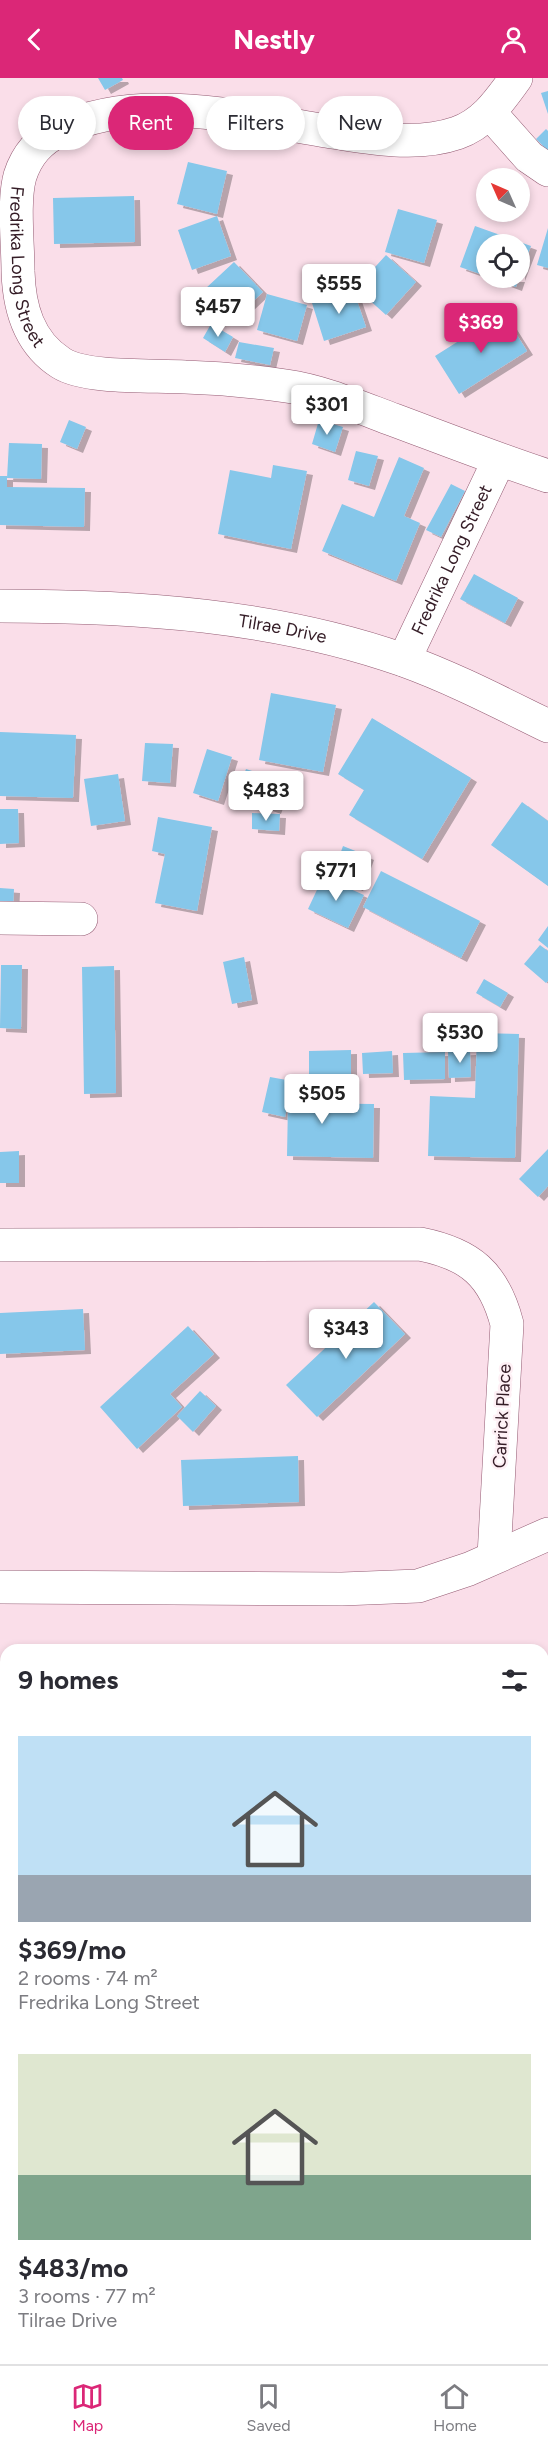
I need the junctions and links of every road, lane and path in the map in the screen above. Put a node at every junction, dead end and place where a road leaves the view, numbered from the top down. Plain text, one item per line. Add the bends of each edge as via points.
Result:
1 (516, 78) edge
2 (490, 113) junction
3 (548, 170) edge
4 (499, 460) junction
5 (548, 476) edge
6 (0, 606) edge
7 (404, 660) junction
8 (548, 726) edge
9 (0, 918) edge
10 (81, 919) dead end
11 (0, 1245) edge
12 (548, 1534) edge
13 (494, 1556) junction
14 (0, 1587) edge

1 - 2 street, Fredrika Long Street
2 - 3 street via 529,157
2 - 4 street, Fredrika Long Street via 461,132 411,141 201,112 129,111 91,117 51,135 35,147 20,176 19,284 22,309 36,341 63,365 112,374 290,386 373,412
4 - 5 street, Fredrika Long Street
4 - 7 street, Fredrika Long Street
6 - 7 street, Tilrae Drive via 179,613 274,625
7 - 8 street, Tilrae Drive
9 - 10 street
11 - 13 street, Carrick Place via 420,1244 463,1257 490,1282 501,1300 507,1324
12 - 13 street
13 - 14 street via 442,1580 408,1587

